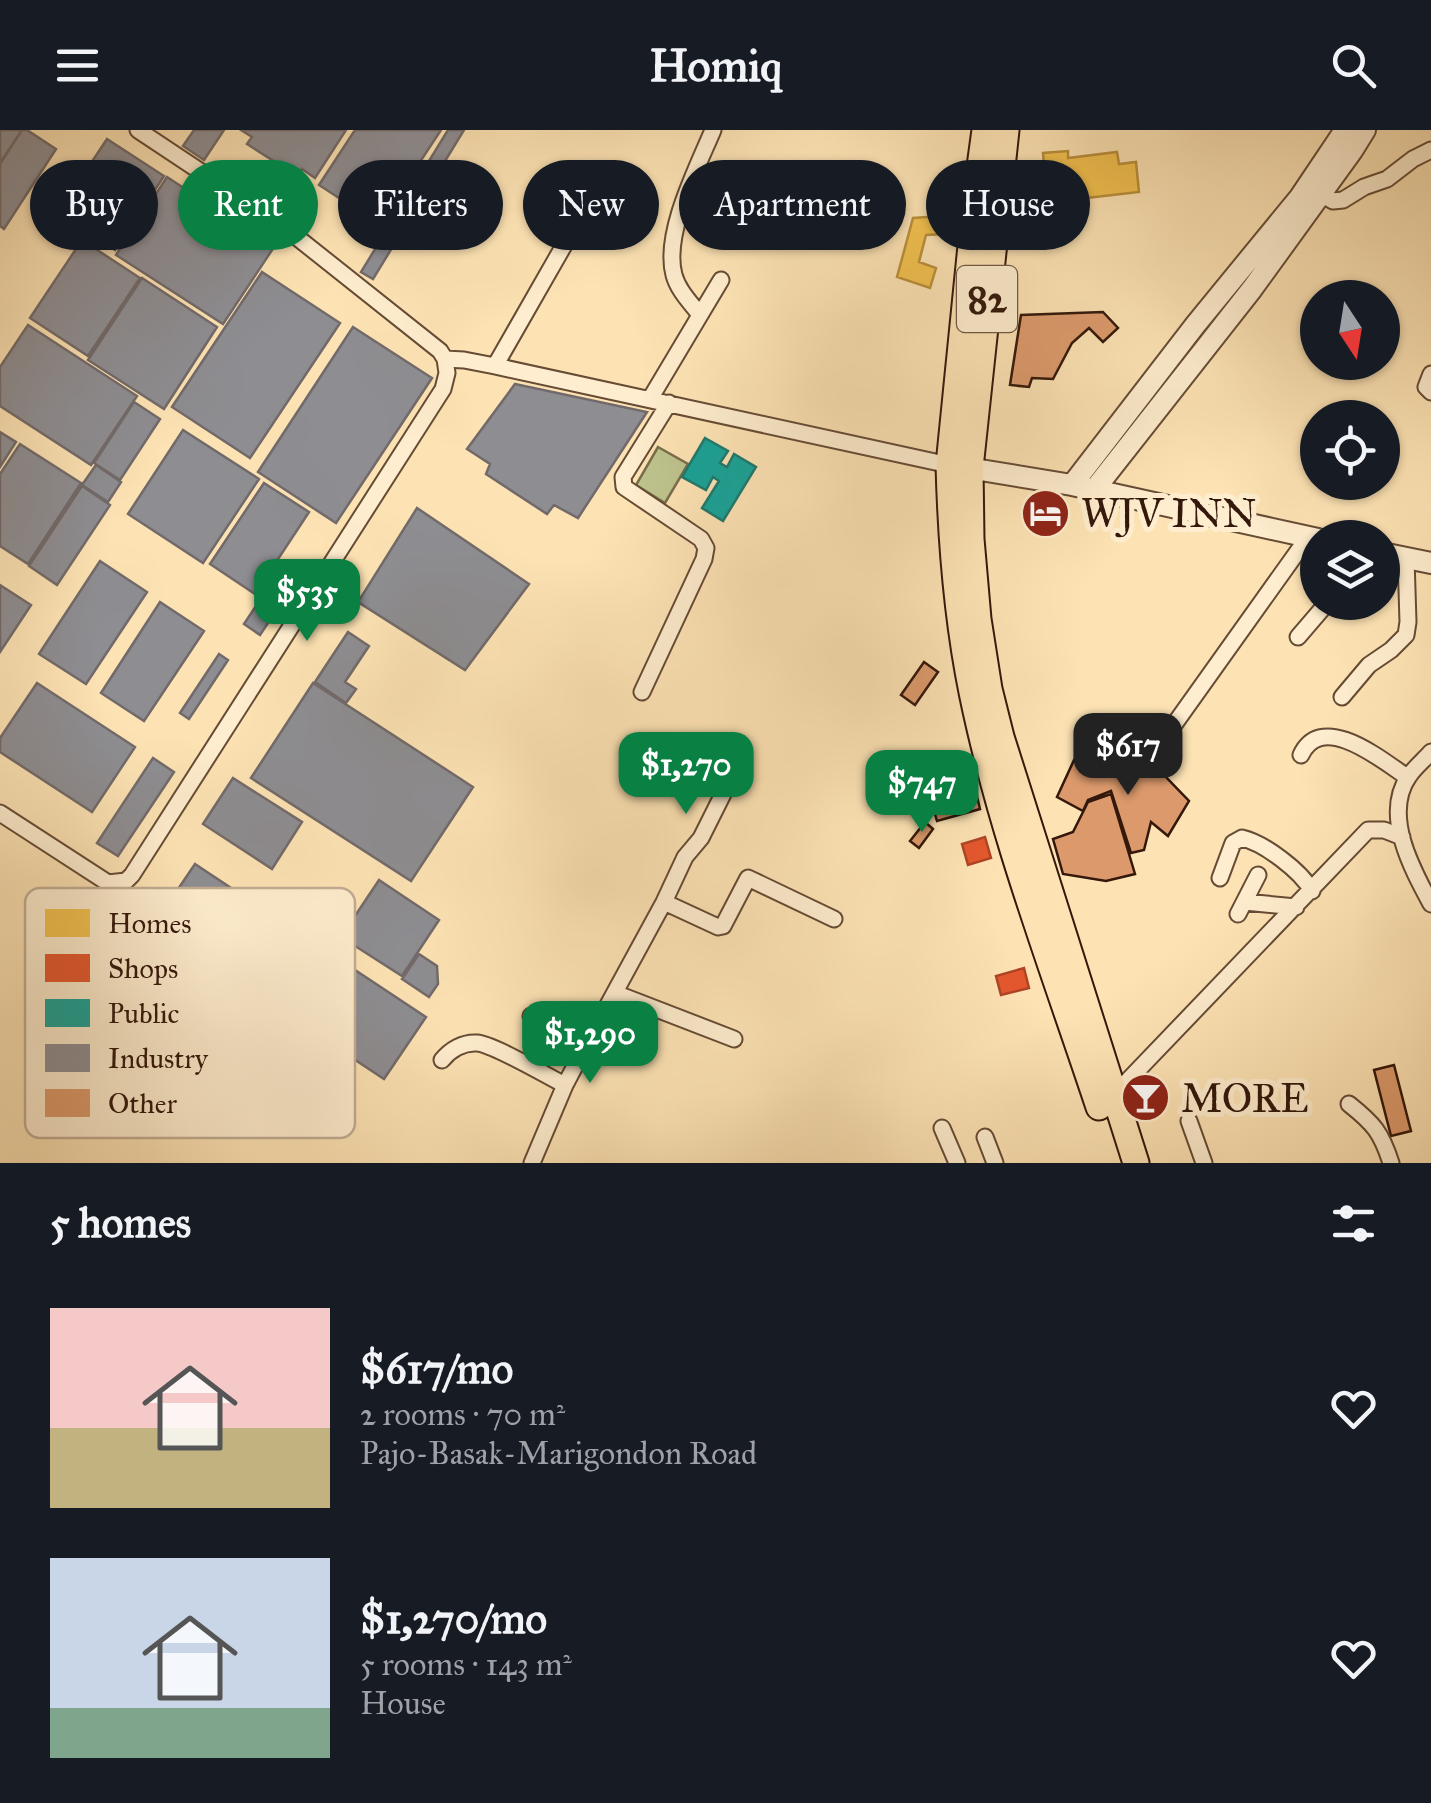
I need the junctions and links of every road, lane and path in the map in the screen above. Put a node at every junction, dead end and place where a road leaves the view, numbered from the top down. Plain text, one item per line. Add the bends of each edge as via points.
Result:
1 (138, 130) edge
2 (713, 130) edge
3 (985, 130) edge
4 (1006, 130) edge
5 (1346, 130) edge
6 (1364, 130) edge
7 (1431, 150) edge
8 (1321, 194) junction
9 (561, 250) edge
10 (721, 280) dead end
11 (700, 315) junction
12 (1196, 324) junction
13 (1214, 338) junction
14 (445, 359) junction
15 (496, 366) junction
16 (1431, 374) edge
17 (1431, 392) edge
18 (650, 399) junction
19 (669, 403) junction
20 (960, 466) junction
21 (1072, 485) junction
22 (1094, 490) junction
23 (1300, 535) edge
24 (1300, 556) edge
25 (1400, 557) edge
26 (1406, 558) junction
27 (1431, 562) edge
28 (1313, 620) edge
29 (1298, 637) dead end
30 (642, 692) dead end
31 (1342, 697) dead end
32 (1166, 736) dead end
33 (1431, 752) edge
34 (1301, 755) dead end
35 (731, 778) dead end
36 (1407, 778) junction
37 (0, 813) edge
38 (1402, 836) junction
39 (1258, 874) dead end
40 (1220, 878) dead end
41 (1312, 891) junction
42 (664, 902) junction
43 (1431, 904) edge
44 (1296, 907) junction
45 (834, 919) dead end
46 (614, 993) junction
47 (531, 1016) dead end
48 (734, 1039) dead end
49 (584, 1048) junction
50 (442, 1060) dead end
51 (565, 1084) junction
52 (1114, 1096) junction
53 (1349, 1104) dead end
54 (1189, 1121) dead end
55 (942, 1128) dead end
56 (985, 1137) dead end
57 (532, 1163) edge
58 (957, 1163) edge
59 (995, 1163) edge
60 (1118, 1163) edge
61 (1136, 1163) edge
62 (1204, 1163) edge
63 (1390, 1163) edge

1 - 14 street via 284,227
2 - 11 street via 671,254 680,290
3 - 20 main road, 82
4 - 20 main road, 82
5 - 12 street
6 - 8 street
7 - 8 street via 1344,200
8 - 13 street
9 - 15 street
10 - 11 street
11 - 18 street
12 - 13 street
12 - 21 street
13 - 22 street
14 - 15 street
14 - 37 street via 443,390 126,881 108,883
15 - 18 street
16 - 17 street
18 - 19 street
19 - 20 street
19 - 30 street via 622,477 624,487 706,548
20 - 21 street
20 - 52 main road, 82 via 989,690
20 - 60 main road, 82 via 950,509 956,582 983,739
21 - 22 street
22 - 23 street
24 - 32 street
25 - 26 street
26 - 27 street
26 - 31 street via 1406,634
28 - 29 street
33 - 36 street
34 - 36 street via 1318,739 1345,740
35 - 42 street
36 - 38 street via 1398,814
38 - 41 street via 1368,830
38 - 43 street
39 - 44 street via 1242,908
40 - 41 street via 1242,838 1298,872
41 - 44 street
42 - 45 street via 718,928 748,878
42 - 46 street
44 - 52 street
46 - 48 street
46 - 49 street
47 - 49 street
49 - 51 street
50 - 51 street via 480,1043
51 - 57 street
52 - 61 main road, 82
53 - 63 street via 1372,1122
54 - 62 street
55 - 58 street
56 - 59 street

